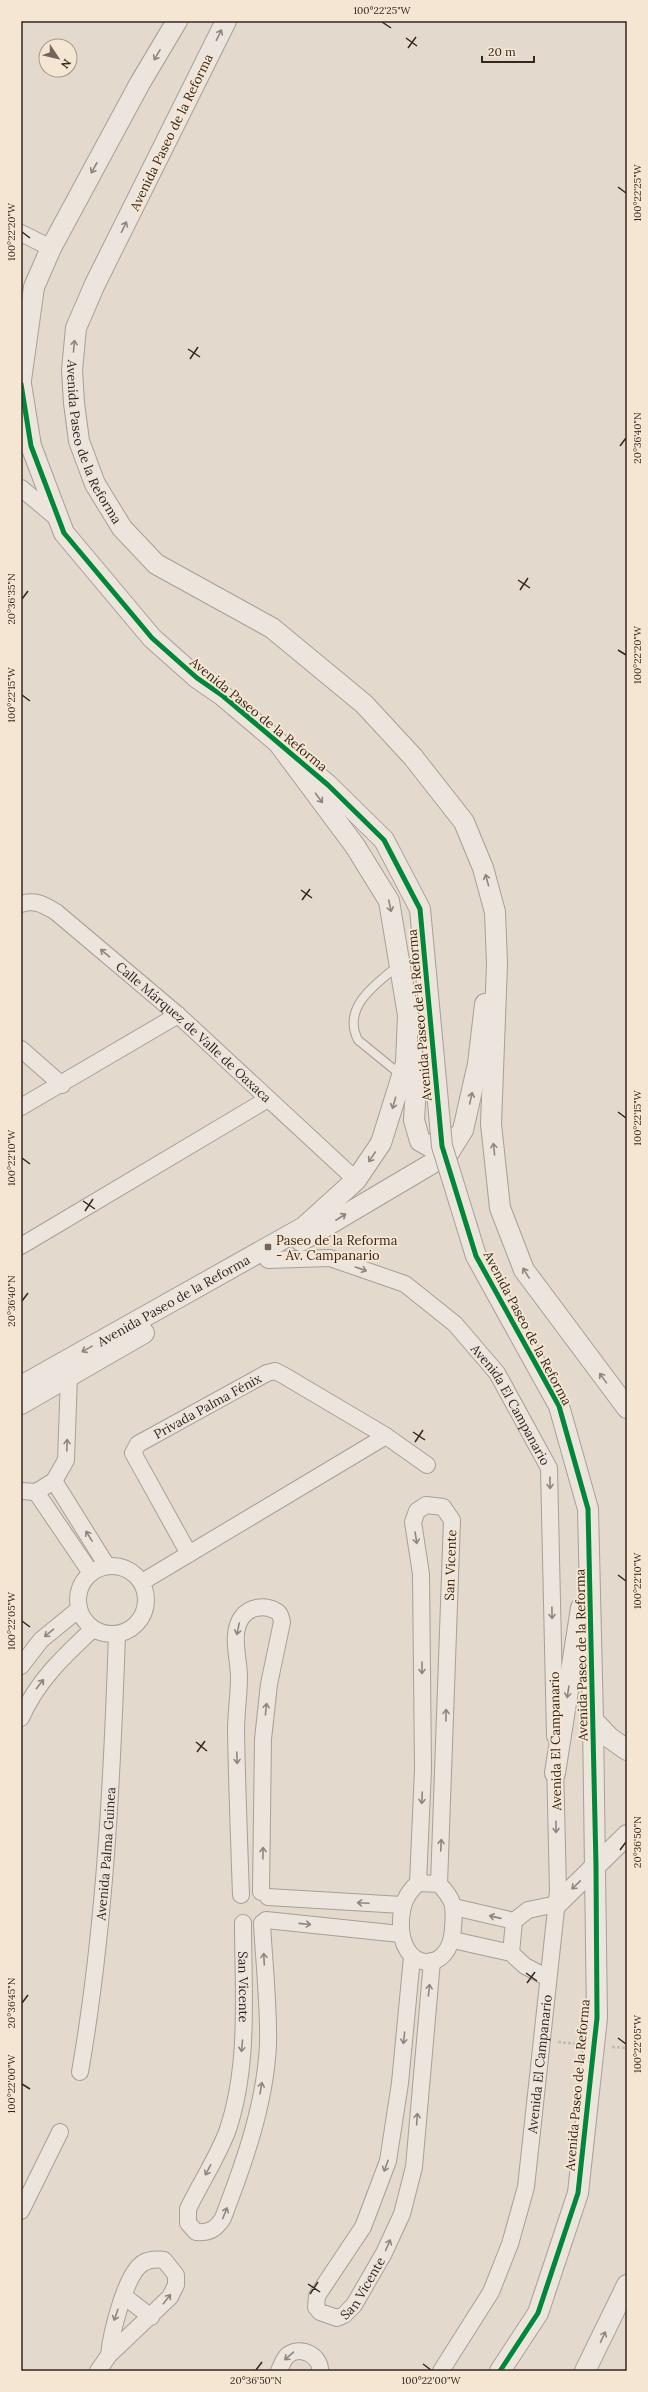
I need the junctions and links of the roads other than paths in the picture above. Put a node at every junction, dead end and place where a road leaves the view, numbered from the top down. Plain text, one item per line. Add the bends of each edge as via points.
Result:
1 (177, 21) edge
2 (226, 21) edge
3 (21, 233) edge
4 (51, 248) junction
5 (34, 287) junction
6 (21, 312) edge
7 (21, 380) edge
8 (21, 384) edge
9 (21, 488) edge
10 (58, 519) junction
11 (279, 744) junction
12 (21, 904) edge
13 (495, 912) junction
14 (400, 964) junction
15 (178, 1015) junction
16 (408, 1015) junction
17 (21, 1049) edge
18 (402, 1075) junction
19 (62, 1085) junction
20 (268, 1099) junction
21 (21, 1108) edge
22 (463, 1130) junction
23 (356, 1180) junction
24 (21, 1246) edge
25 (268, 1260) junction
26 (69, 1376) junction
27 (21, 1386) edge
28 (21, 1404) edge
29 (627, 1408) edge
30 (386, 1436) junction
31 (427, 1465) dead end
32 (54, 1481) junction
33 (29, 1491) edge
34 (189, 1554) junction
35 (589, 1557) junction
36 (107, 1566) junction
37 (91, 1573) junction
38 (142, 1582) junction
39 (79, 1609) junction
40 (93, 1629) junction
41 (117, 1634) junction
42 (21, 1666) edge
43 (21, 1718) edge
44 (593, 1720) junction
45 (627, 1750) edge
46 (444, 1767) junction
47 (423, 1769) junction
48 (555, 1773) junction
49 (627, 1835) edge
50 (596, 1866) junction
51 (418, 1883) junction
52 (439, 1884) junction
53 (241, 1895) junction
54 (264, 1895) junction
55 (556, 1904) junction
56 (402, 1905) junction
57 (454, 1907) junction
58 (514, 1921) junction
59 (264, 1922) junction
60 (243, 1923) junction
61 (400, 1934) junction
62 (453, 1940) junction
63 (511, 1953) junction
64 (412, 1957) junction
65 (432, 1961) junction
66 (548, 1978) junction
67 (80, 2072) dead end
68 (400, 2083) junction
69 (419, 2086) junction
70 (60, 2132) dead end
71 (21, 2211) edge
72 (627, 2285) edge
73 (124, 2296) junction
74 (150, 2316) junction
75 (109, 2355) junction
76 (98, 2371) edge
77 (279, 2371) edge
78 (320, 2371) edge
79 (441, 2371) edge
80 (500, 2371) edge
81 (584, 2371) edge

1 -> 4 street via 140,83
13 -> 2 street, Avenida Paseo de la Reforma via 483,868 464,822 413,757 364,704 272,628 156,564 122,528 95,484 79,441 72,370 76,328 95,284
3 - 4 street
4 - 5 street
5 - 6 street
5 - 7 street
8 - 10 street, Avenida Paseo de la Reforma via 31,446
9 - 10 street
10 - 11 street, Avenida Paseo de la Reforma via 64,533 152,638
11 -> 14 street, Avenida Paseo de la Reforma via 355,846 390,901
11 - 35 street, Avenida Paseo de la Reforma, bridge via 328,784 384,840 420,909 442,1146 476,1256 559,1406 588,1509
15 -> 12 street, Calle Márquez de Valle de Oaxaca via 56,912 41,903
22 -> 13 street, Avenida Paseo de la Reforma via 478,1064
29 -> 13 street, Avenida Paseo de la Reforma via 524,1270 500,1208 491,1124 497,964
14 - 16 street, Avenida Paseo de la Reforma
14 - 18 lane via 362,996 356,1008 354,1032 358,1040
15 - 19 street
15 - 20 street, Calle Márquez de Valle de Oaxaca
16 - 18 street, Avenida Paseo de la Reforma via 406,1063
16 - 22 street via 416,1087 414,1120 420,1141 442,1149
17 - 19 street
18 -> 23 street, Avenida Paseo de la Reforma via 381,1143
19 - 21 street
20 - 23 street, Calle Márquez de Valle de Oaxaca
20 - 24 street
25 -> 22 street, Avenida Paseo de la Reforma via 448,1154
23 -> 27 street, Avenida Paseo de la Reforma via 304,1227
25 - 26 street, Avenida Paseo de la Reforma
25 -> 48 street, Avenida El Campanario via 330,1258 405,1284 455,1324 497,1373 549,1468
26 - 28 street, Avenida Paseo de la Reforma
32 -> 26 street via 66,1460
30 - 31 street, Privada Palma Fénix
30 - 34 street
30 - 34 street, Privada Palma Fénix via 275,1371 138,1444 133,1453 139,1466
32 - 33 street
36 -> 32 street
33 - 37 street
34 - 38 street
35 - 44 street, Avenida Paseo de la Reforma
35 -> 48 street
36 - 37 street
36 - 38 street via 127,1568
37 - 39 street via 80,1589
38 - 41 street via 147,1598 144,1615 133,1628
39 - 40 street via 87,1624
39 -> 42 street via 41,1640
40 - 41 street via 105,1634
43 -> 40 street via 30,1698 59,1660
41 - 67 street, Avenida Palma Guinea via 112,1758 94,1987
44 - 45 street via 610,1738
44 - 50 street, Avenida Paseo de la Reforma
46 - 47 street
46 -> 47 street, San Vicente via 452,1520 443,1507 426,1505 417,1511 413,1522 421,1574
52 -> 46 street, San Vicente
47 -> 51 street, San Vicente
48 -> 55 street, Avenida El Campanario
49 - 50 street
50 -> 55 street
50 - 80 street, Avenida Paseo de la Reforma via 597,2018 578,2193 538,2313
51 - 52 street
51 - 56 street
52 - 57 street via 448,1894
53 - 54 street via 254,1890
54 -> 53 street via 263,1739 269,1684 282,1622 276,1610 265,1607 253,1608 247,1612 237,1628 239,1676 236,1730
53 - 60 street via 235,1909
56 -> 54 street
54 - 59 street via 271,1905 270,1913
55 - 58 street via 528,1910
55 - 66 street, Avenida El Campanario
56 - 61 street
58 -> 57 street
57 - 62 street
58 - 63 street
59 - 60 street via 252,1926
60 -> 59 street, San Vicente via 243,2044 235,2098 226,2133 188,2209 188,2223 196,2232 207,2232 217,2227 223,2218 255,2125 268,2045
59 -> 61 street
61 - 64 street via 404,1947
62 - 63 street
62 - 65 street via 444,1954
63 - 66 street via 525,1966
64 - 65 street via 423,1962
64 -> 68 street, San Vicente
69 -> 65 street, San Vicente
66 - 79 street, Avenida El Campanario via 524,2194 510,2244 490,2292
68 - 69 street
68 -> 69 street, San Vicente via 388,2161 363,2227 317,2296 316,2306 320,2312 330,2317 344,2315 354,2305 384,2253 402,2214 414,2167
70 - 71 street
81 -> 72 street
73 - 74 street
74 -> 73 street via 170,2297 176,2285 176,2275 164,2260 152,2259 141,2264
73 -> 75 street via 111,2332
74 - 75 street
75 - 76 street
78 -> 77 street via 315,2356 295,2351 287,2355

